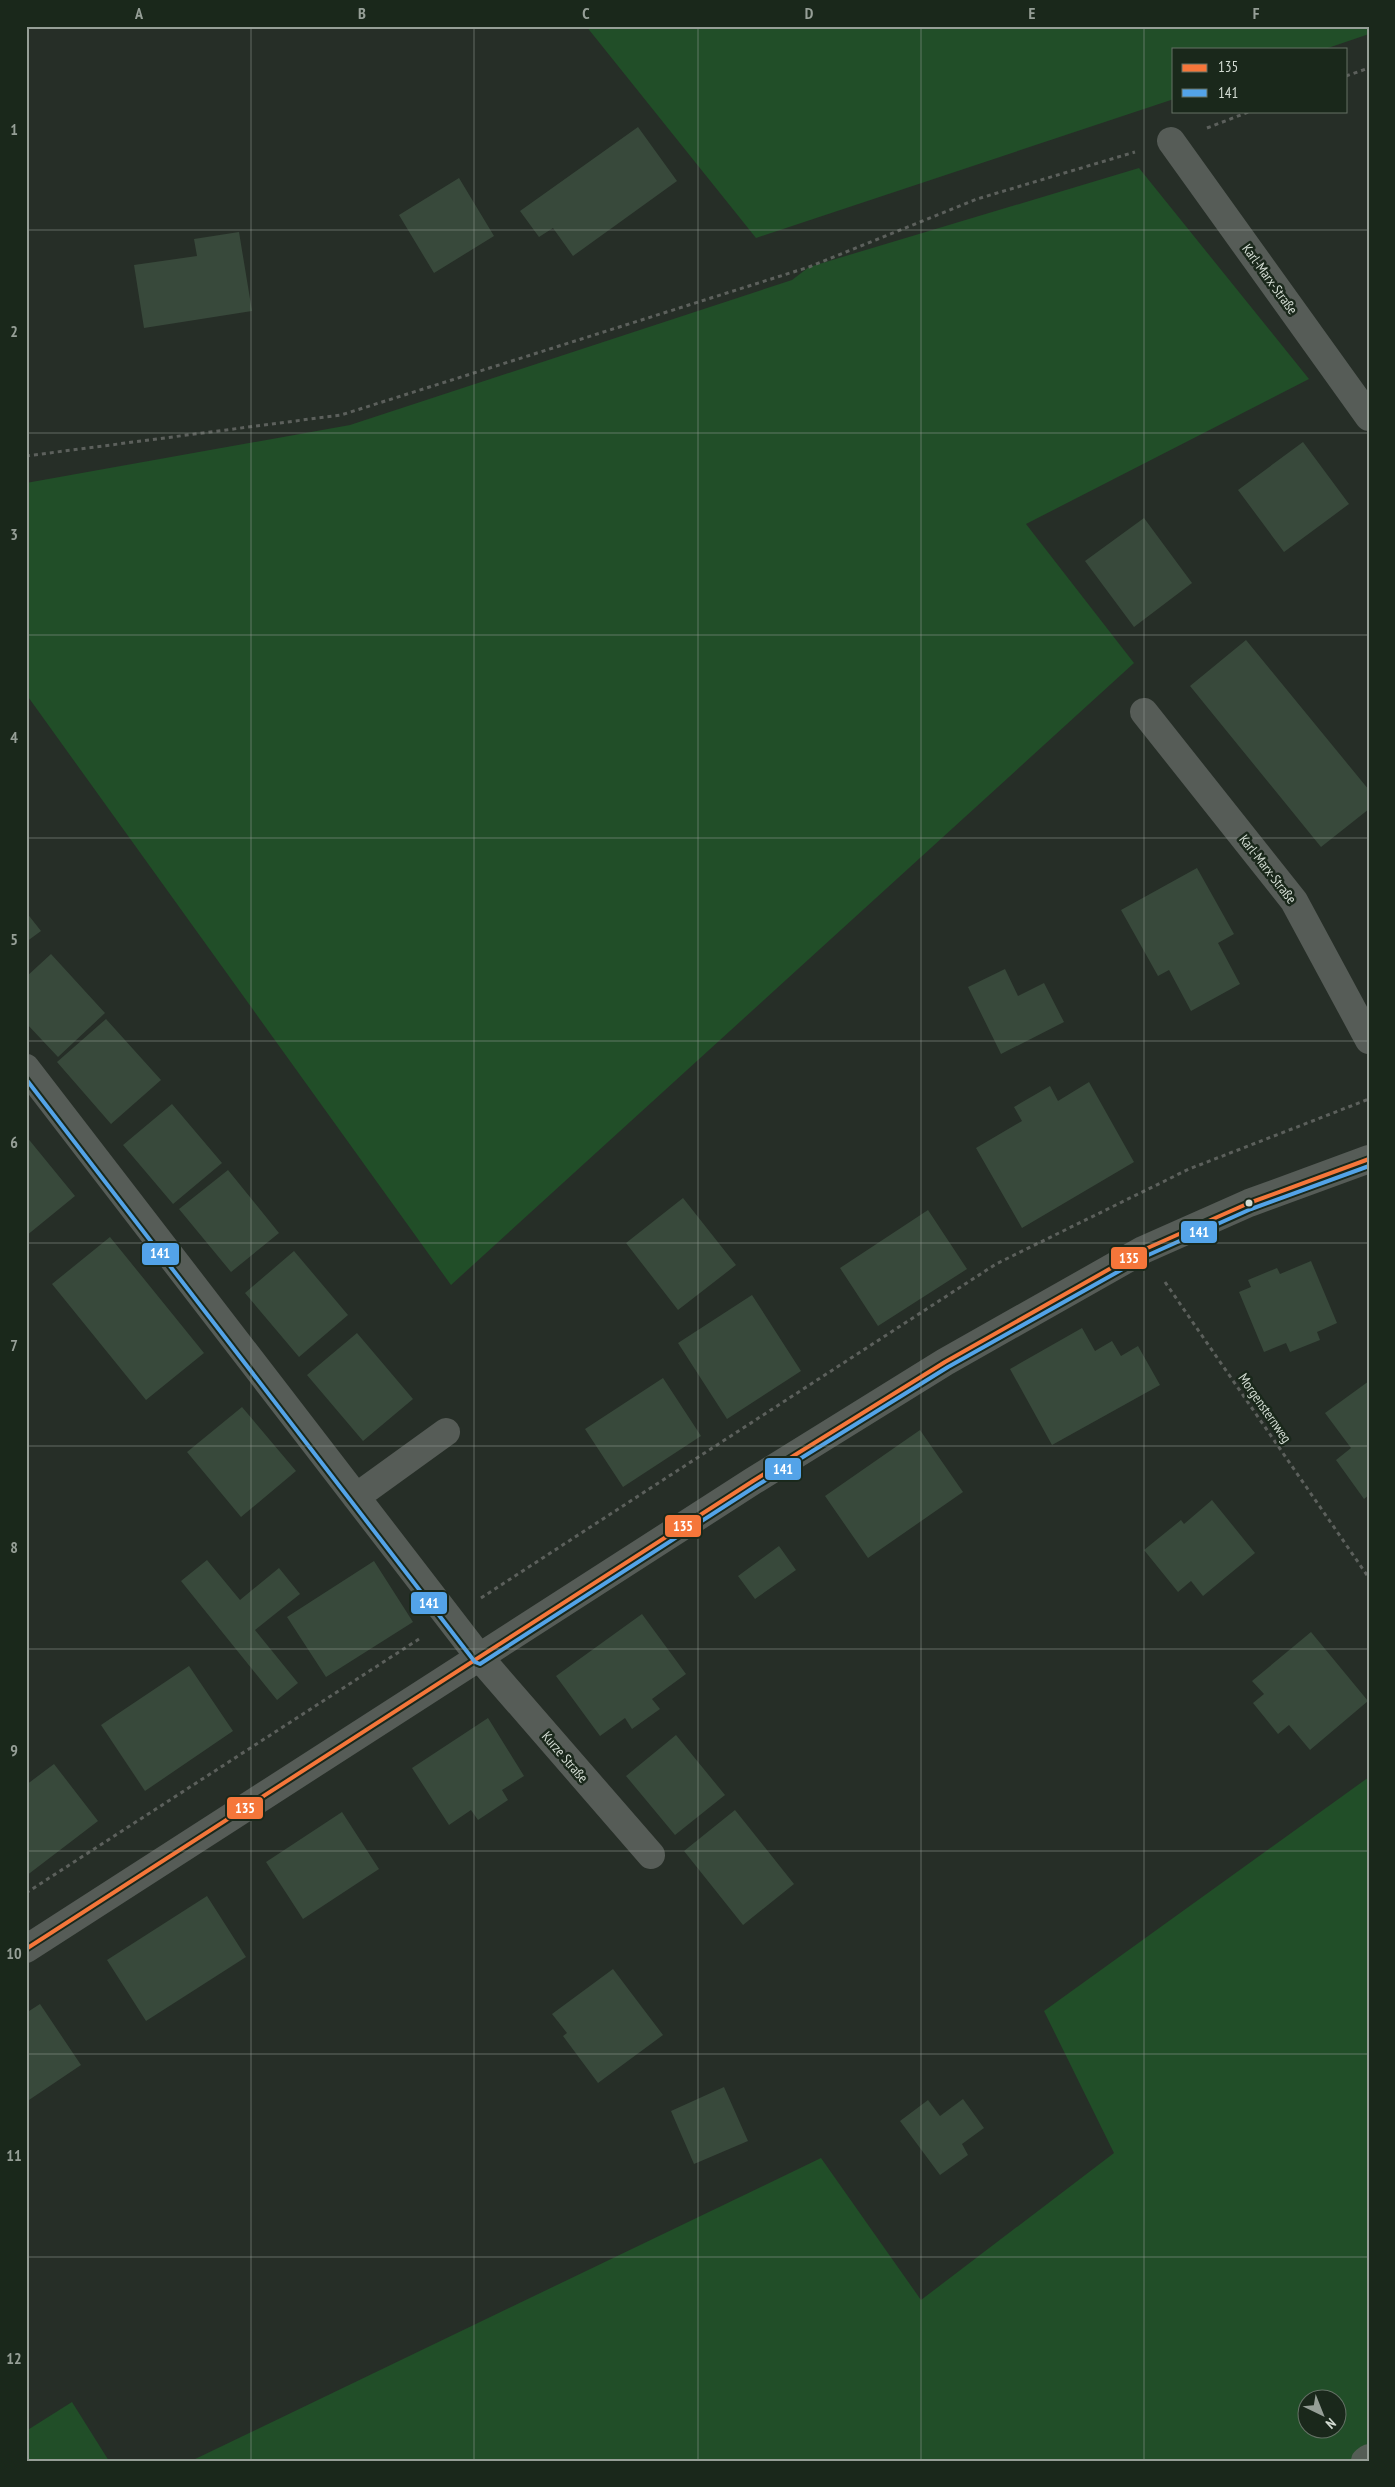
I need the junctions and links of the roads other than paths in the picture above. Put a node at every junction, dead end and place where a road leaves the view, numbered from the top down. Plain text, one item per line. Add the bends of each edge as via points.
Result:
1 (1171, 141) road end
2 (1369, 417) edge
3 (1144, 712) dead end
4 (1369, 1040) edge
5 (26, 1068) edge
6 (1369, 1159) edge
7 (446, 1432) dead end
8 (356, 1497) junction
9 (480, 1658) junction
10 (652, 1855) dead end
11 (26, 1950) edge
12 (1369, 2458) edge
13 (1365, 2461) edge

1 - 2 street, Karl-Marx-Straße
3 - 4 street, Karl-Marx-Straße via 1294,901
5 - 8 street, Kurze Straße
6 - 9 street via 1249,1203 1143,1250 937,1367 753,1481
7 - 8 street
8 - 9 street, Kurze Straße
9 - 10 street, Kurze Straße
9 - 11 street
12 - 13 main road

